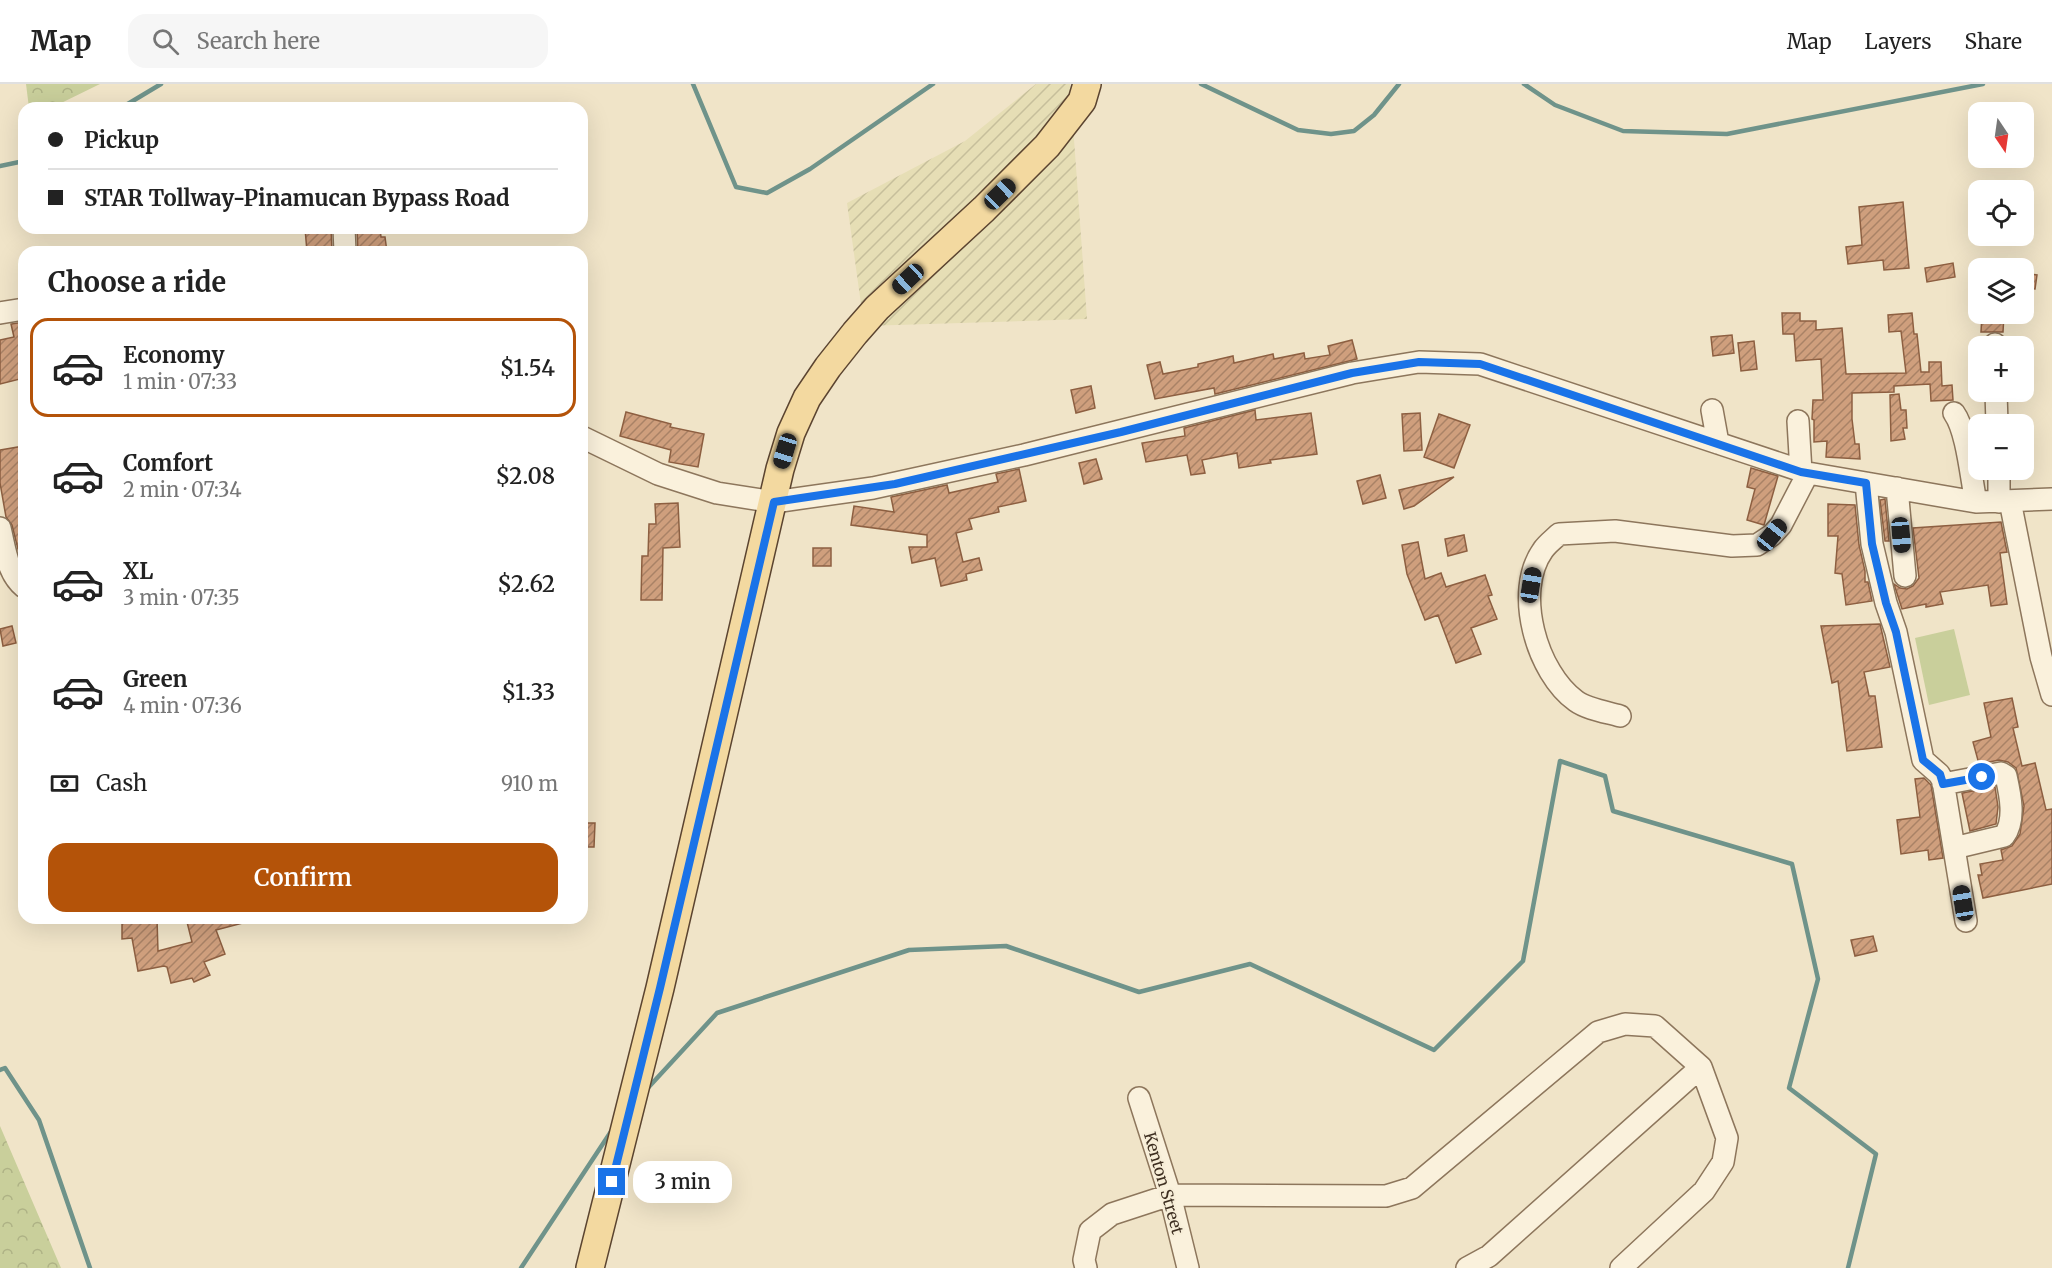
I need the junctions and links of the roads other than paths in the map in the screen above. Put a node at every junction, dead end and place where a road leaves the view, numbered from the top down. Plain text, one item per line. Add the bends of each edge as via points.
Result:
1 (1084, 93) edge
2 (18, 310) edge
3 (0, 313) edge
4 (1712, 410) dead end
5 (1954, 413) dead end
6 (1798, 421) dead end
7 (588, 440) edge
8 (1718, 443) junction
9 (1805, 472) junction
10 (2001, 480) edge
11 (1866, 483) junction
12 (1898, 488) junction
13 (2052, 500) edge
14 (774, 502) junction
15 (1976, 502) junction
16 (2005, 502) junction
17 (0, 528) edge
18 (1905, 576) dead end
19 (18, 583) edge
20 (2052, 695) edge
21 (1620, 716) dead end
22 (1943, 784) junction
23 (1954, 849) junction
24 (1966, 921) dead end
25 (1701, 1067) junction
26 (1139, 1098) dead end
27 (1170, 1196) junction
28 (590, 1268) edge
29 (1086, 1268) edge
30 (1188, 1268) edge
31 (1467, 1268) edge
32 (1621, 1268) edge

1 - 14 main road via 1047,147 877,308 828,367 807,398 791,433
2 - 3 street
4 - 8 street
5 - 15 street via 1964,438
6 - 9 street
7 - 14 street via 658,474 717,493
8 - 9 street
8 - 14 street via 1480,364 1419,362 1352,373 1121,432 873,488
9 - 11 street
9 - 21 street via 1781,525 1757,545 1732,546 1615,531 1559,534 1543,550 1533,569 1529,600 1537,645 1556,682 1577,702
10 - 16 street
11 - 12 street
11 - 22 street via 1872,544 1896,632 1923,760 1940,774
12 - 15 street
12 - 18 street
13 - 16 street
14 - 28 main road
15 - 16 street
16 - 20 street
17 - 19 street via 10,569
22 - 23 street
22 - 23 street via 2001,773 2006,776 2010,797 2009,830 2004,836
23 - 24 street
25 - 27 street via 1655,1026 1625,1024 1598,1032 1412,1188 1386,1196
25 - 31 street via 1490,1257
25 - 32 street via 1727,1138 1724,1162 1704,1191
26 - 27 street, Kenton Street
27 - 29 street via 1112,1214 1090,1231
27 - 30 street, Kenton Street

